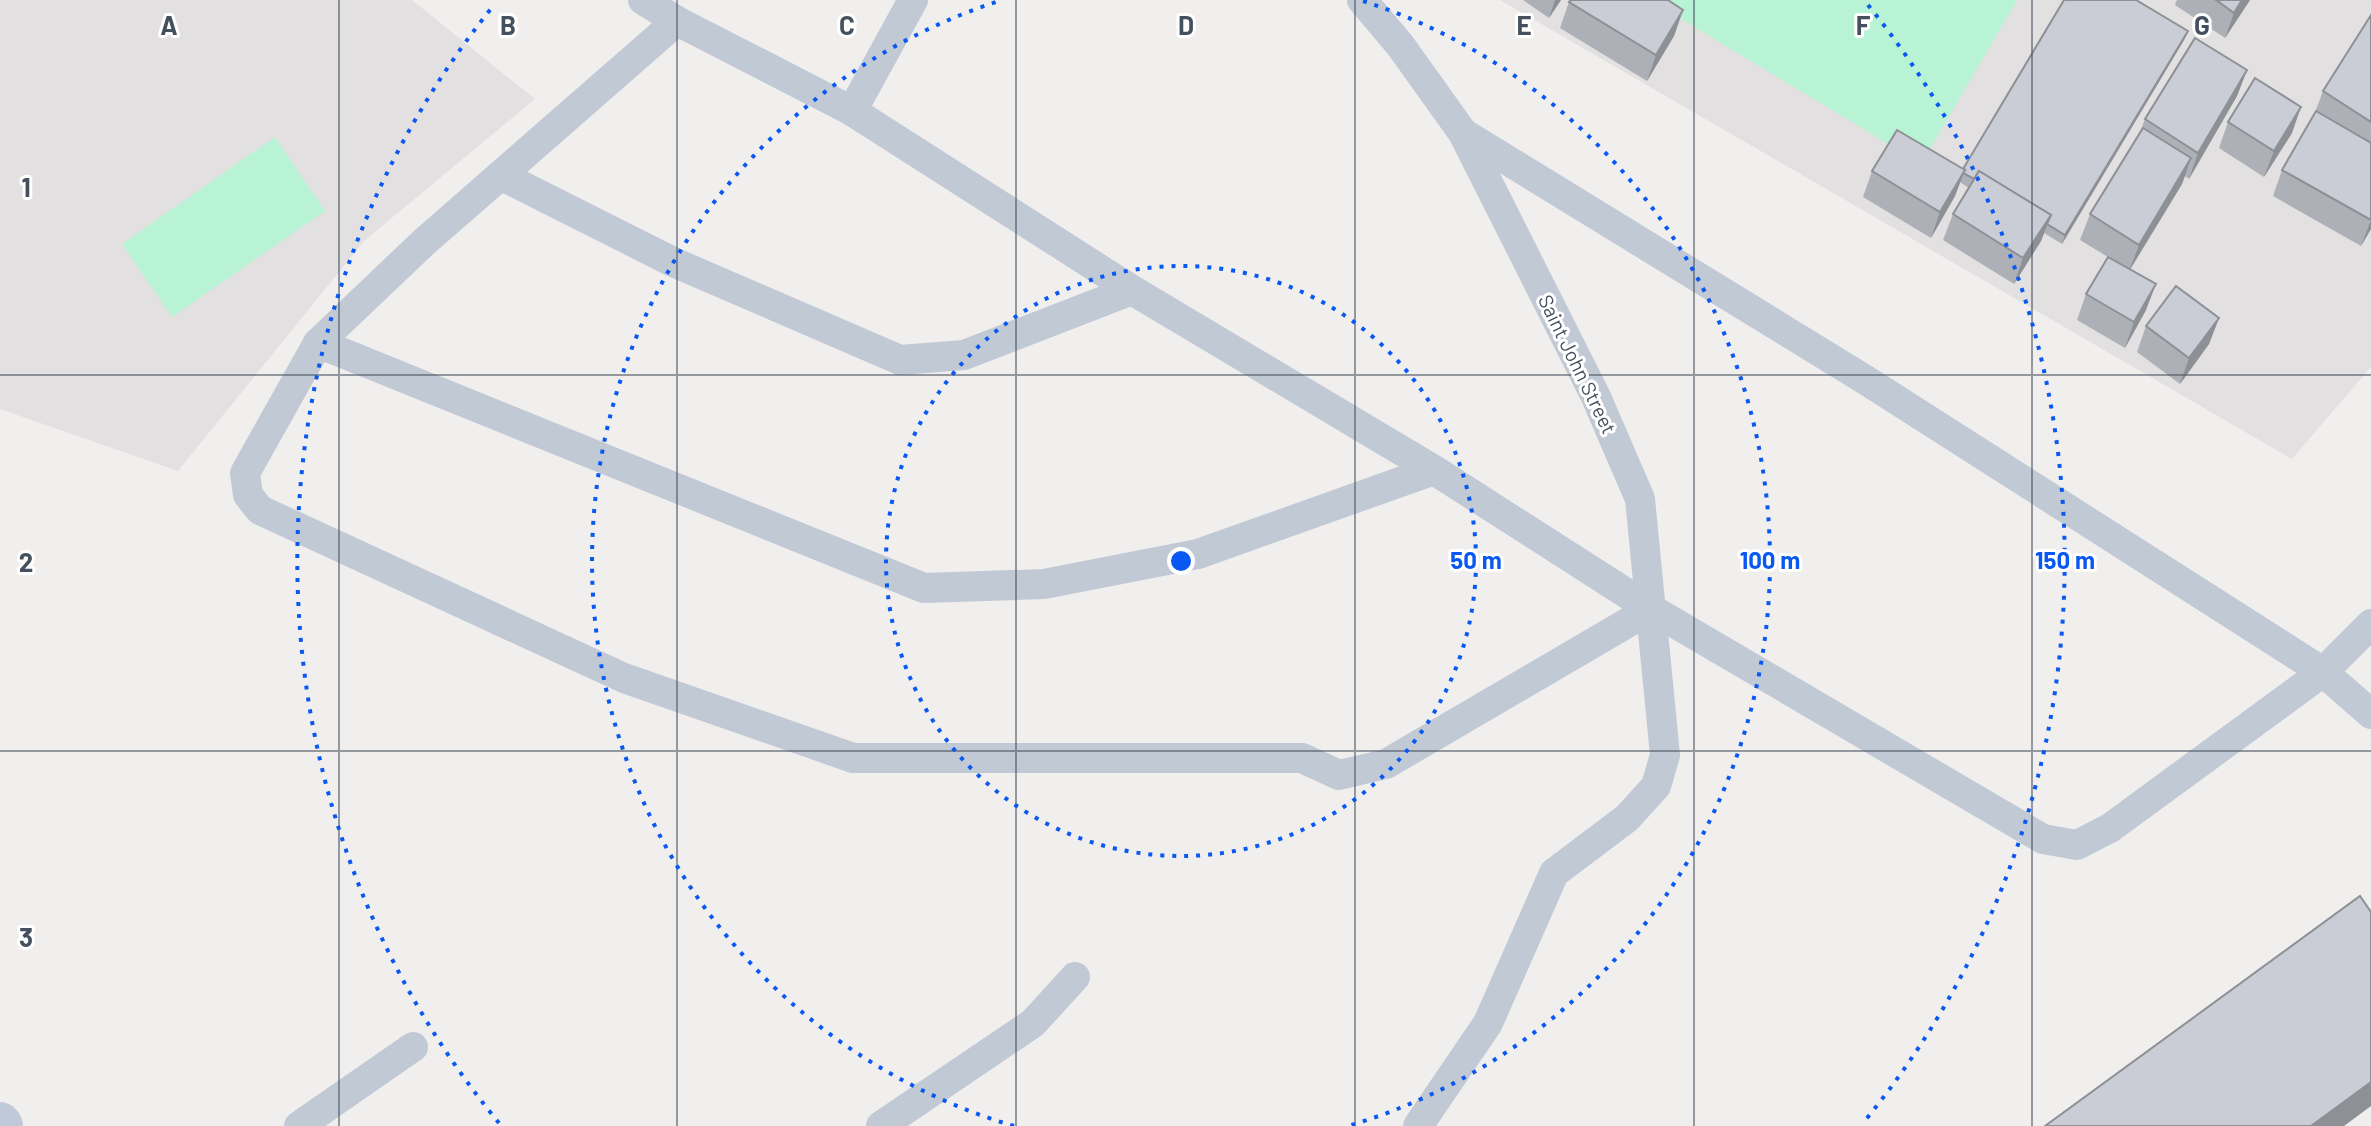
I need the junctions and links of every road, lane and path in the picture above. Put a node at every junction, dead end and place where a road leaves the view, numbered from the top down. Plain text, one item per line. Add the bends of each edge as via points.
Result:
1 (643, 0) edge
2 (913, 0) edge
3 (1362, 0) edge
4 (677, 21) junction
5 (852, 111) junction
6 (1463, 133) junction
7 (502, 176) junction
8 (1132, 290) junction
9 (318, 343) junction
10 (1434, 470) junction
11 (1651, 609) junction
12 (2371, 624) edge
13 (2323, 672) junction
14 (2371, 714) edge
15 (1075, 977) dead end
16 (413, 1047) dead end
17 (299, 1126) edge
18 (881, 1126) edge
19 (1418, 1126) edge

1 - 4 street
2 - 5 street
3 - 6 street
4 - 5 street
4 - 7 street
5 - 8 street
6 - 11 street, Saint John Street via 1596,397 1640,499
6 - 13 street via 1864,379
7 - 8 street via 673,262 900,360 964,355
7 - 9 street
8 - 10 street
9 - 10 street via 924,588 1044,584 1198,554
9 - 11 street via 245,473 248,495 260,510 624,678 853,758 1302,758 1339,775 1386,764
10 - 11 street
11 - 13 street via 2043,839 2077,845 2110,828
11 - 19 street, Saint John Street via 1665,755 1656,786 1627,818 1554,873 1488,1023
12 - 13 street
13 - 14 street
15 - 18 street via 1033,1023
16 - 17 street

